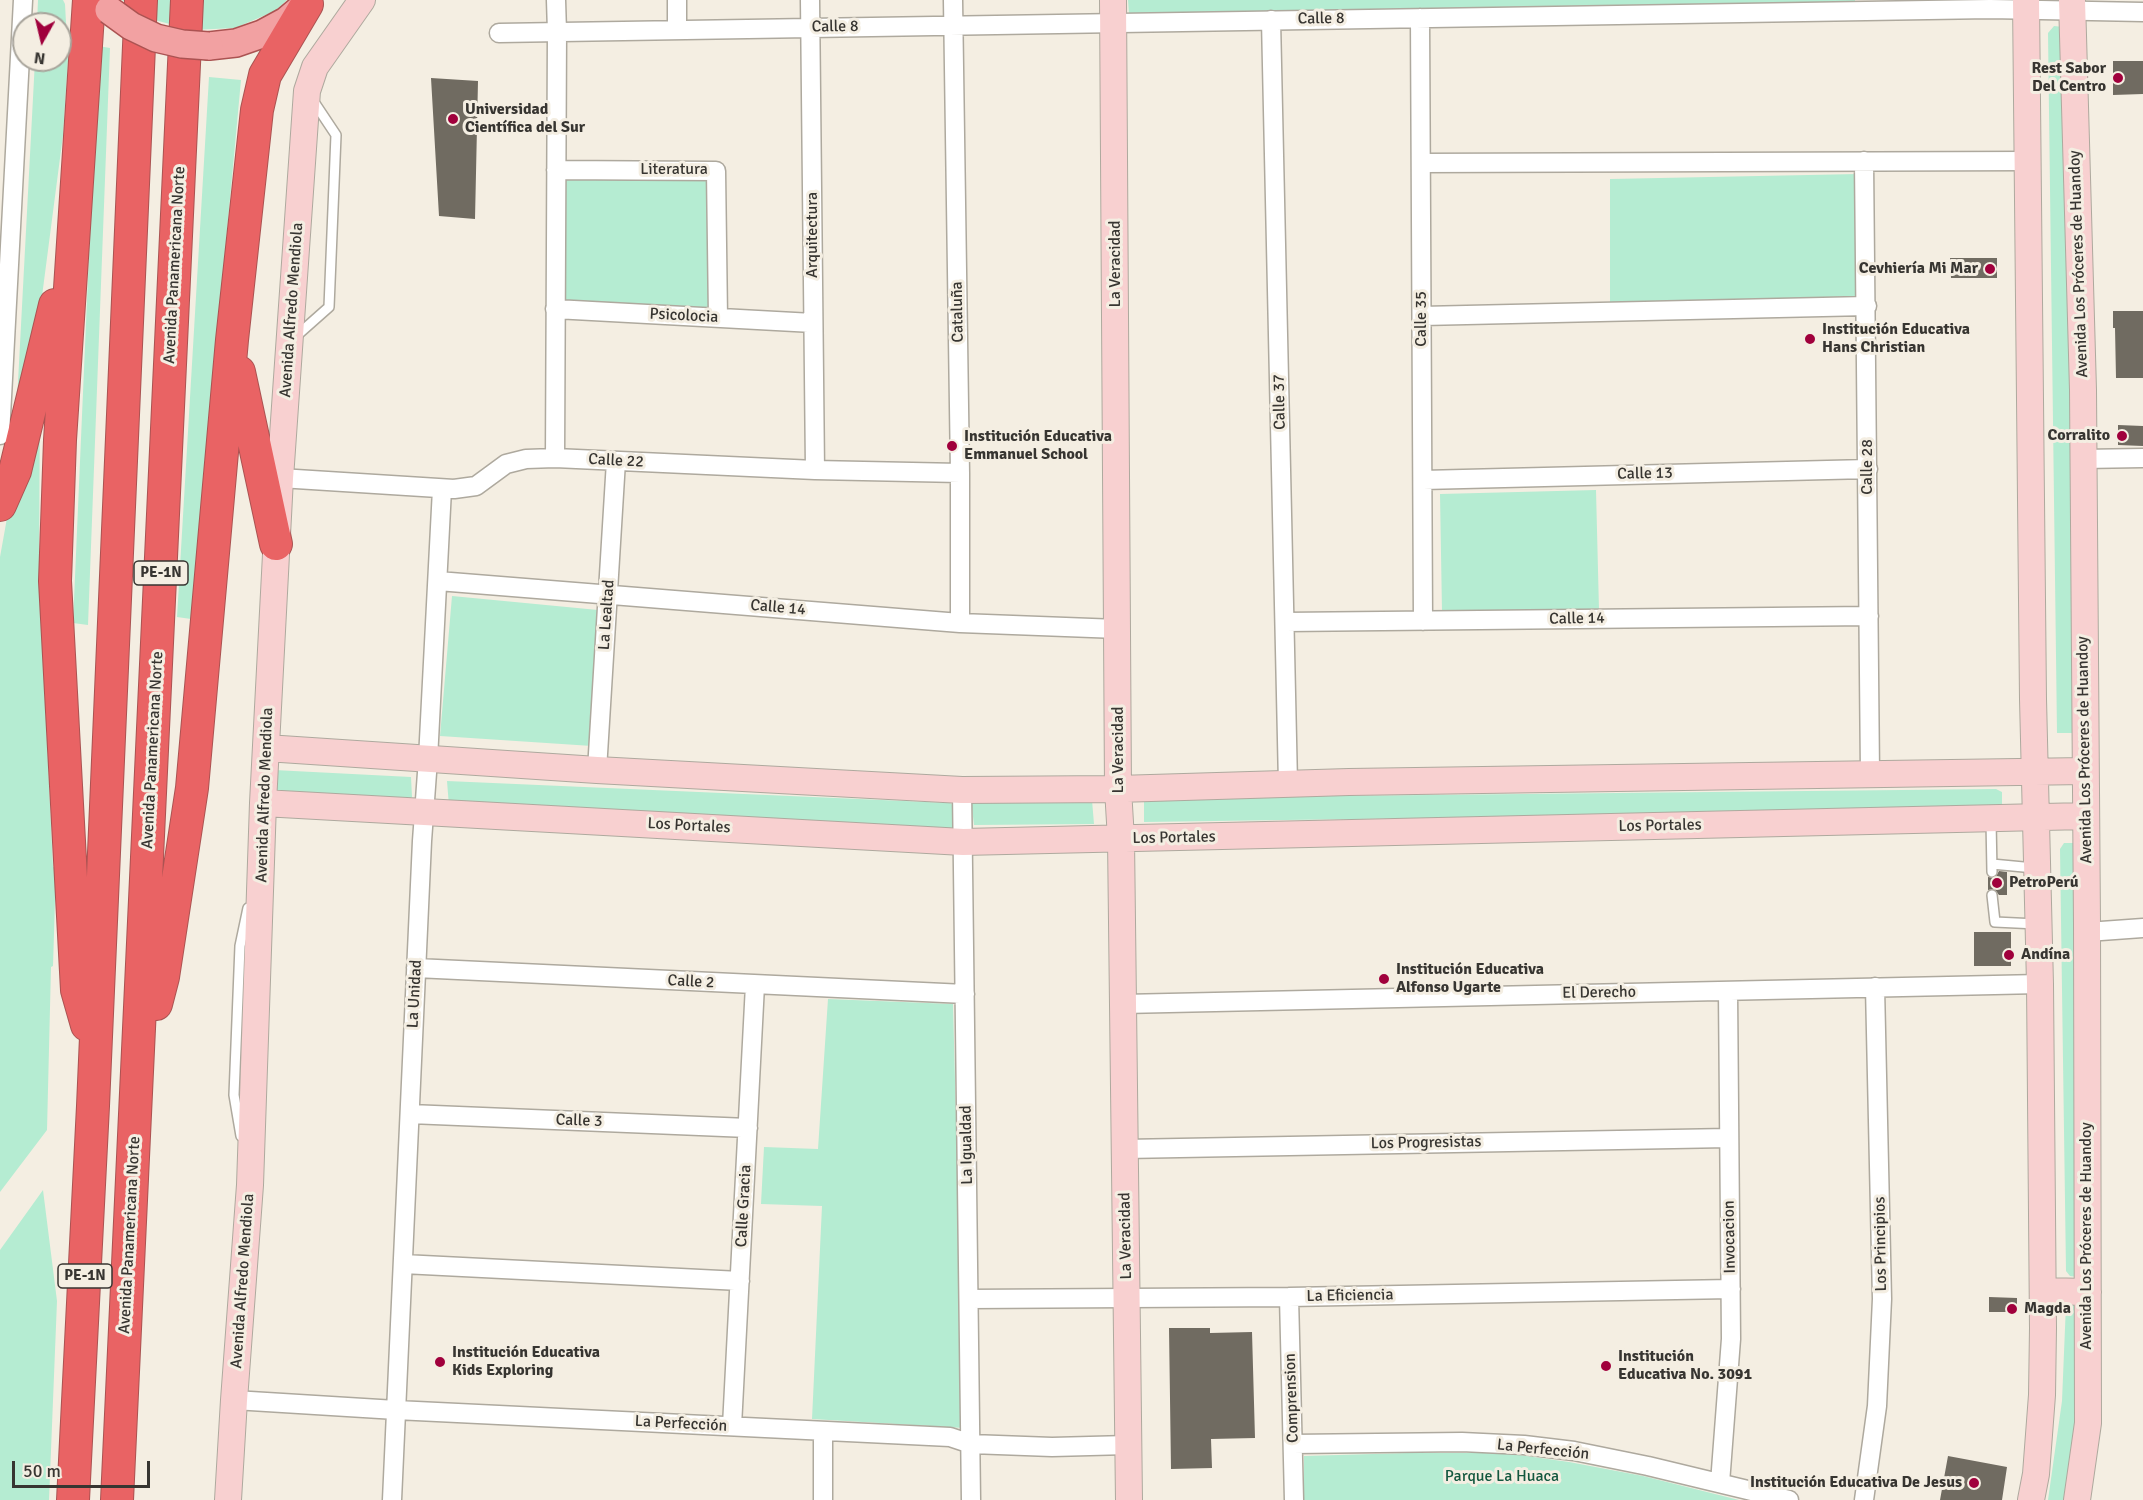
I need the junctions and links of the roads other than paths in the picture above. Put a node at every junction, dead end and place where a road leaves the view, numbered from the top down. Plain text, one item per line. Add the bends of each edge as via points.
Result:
1 (23, 0) edge
2 (141, 0) edge
3 (187, 0) edge
4 (362, 0) edge
5 (556, 0) edge
6 (677, 0) edge
7 (810, 0) edge
8 (953, 0) edge
9 (309, 2) edge
10 (99, 3) edge
11 (1862, 5) edge
12 (2026, 5) edge
13 (2072, 6) edge
14 (2126, 6) edge
15 (1114, 11) edge
16 (2143, 12) edge
17 (1420, 18) junction
18 (1271, 20) junction
19 (953, 25) junction
20 (811, 27) junction
21 (676, 30) junction
22 (557, 32) junction
23 (500, 33) dead end
24 (307, 91) junction
25 (1864, 161) junction
26 (2028, 161) junction
27 (1421, 163) junction
28 (556, 170) junction
29 (74, 240) junction
30 (1867, 306) junction
31 (555, 309) junction
32 (1422, 316) junction
33 (718, 318) junction
34 (813, 323) junction
35 (232, 340) junction
36 (290, 341) junction
37 (2, 369) edge
38 (0, 435) edge
39 (555, 458) junction
40 (2143, 458) edge
41 (2083, 459) junction
42 (616, 461) junction
43 (1868, 469) junction
44 (815, 470) junction
45 (960, 473) junction
46 (280, 478) junction
47 (1422, 480) junction
48 (442, 489) junction
49 (0, 505) edge
50 (276, 544) junction
51 (438, 581) junction
52 (608, 594) junction
53 (1869, 616) junction
54 (1423, 621) junction
55 (1285, 622) junction
56 (960, 623) junction
57 (1118, 629) junction
58 (266, 748) junction
59 (428, 759) junction
60 (597, 770) junction
61 (2085, 771) junction
62 (2035, 772) junction
63 (1870, 774) junction
64 (1288, 784) junction
65 (1118, 789) junction
66 (962, 790) junction
67 (263, 803) junction
68 (423, 812) junction
69 (2086, 816) junction
70 (1990, 818) junction
71 (2036, 818) junction
72 (1121, 839) junction
73 (963, 842) junction
74 (2037, 869) junction
75 (1992, 895) dead end
76 (2038, 924) junction
77 (2143, 928) edge
78 (2087, 932) junction
79 (416, 968) junction
80 (2040, 984) junction
81 (755, 985) junction
82 (1875, 987) junction
83 (1728, 991) junction
84 (965, 994) junction
85 (1123, 1004) junction
86 (95, 1052) junction
87 (138, 1075) junction
88 (410, 1114) junction
89 (748, 1128) junction
90 (1728, 1138) junction
91 (1125, 1149) junction
92 (403, 1264) junction
93 (740, 1281) junction
94 (1731, 1289) junction
95 (2043, 1290) junction
96 (2088, 1292) junction
97 (1289, 1297) junction
98 (969, 1299) junction
99 (1126, 1299) junction
100 (234, 1400) junction
101 (396, 1410) junction
102 (732, 1426) junction
103 (824, 1431) junction
104 (971, 1444) junction
105 (1293, 1444) junction
106 (1128, 1445) junction
107 (1720, 1483) junction
108 (74, 1500) edge
109 (117, 1500) edge
110 (228, 1500) edge
111 (392, 1500) edge
112 (823, 1500) edge
113 (971, 1500) edge
114 (1129, 1500) edge
115 (1294, 1500) edge
116 (1789, 1500) edge
117 (1864, 1500) edge
118 (2031, 1500) edge
119 (2077, 1500) edge

1 - 37 street
2 - 86 highway, PE-1N
3 - 87 highway, Avenida Panamericana Norte / PE-1N
4 - 24 street, Avenida Alfredo Mendiola via 315,67
5 - 22 street
6 - 21 street
7 - 20 street, Arquitectura
8 - 19 street, Cataluña
9 - 10 main road, bridge via 262,34 236,43 209,46 156,38
9 - 35 highway via 265,75 257,110
10 - 29 highway
11 - 12 street, Calle 8
11 - 17 street, Calle 8
12 - 13 street, Calle 8
12 - 26 street
13 - 14 street, Calle 8
13 - 41 street, Avenida Los Próceres de Huandoy
14 - 16 street, Calle 8
15 - 18 street, Calle 8
15 - 19 street, Calle 8
15 - 57 street, La Veracidad
17 - 18 street, Calle 8
17 - 27 street, Calle 35
18 - 55 street, Calle 37
19 - 20 street, Calle 8
19 - 45 street, Cataluña
20 - 21 street, Calle 8
20 - 34 street, Arquitectura
21 - 22 street, Calle 8
22 - 23 street, Calle 8
22 - 28 street
24 - 36 street, Avenida Alfredo Mendiola
24 - 36 lane via 336,135 329,307
25 - 26 street
25 - 27 street
25 - 30 street, Calle 28
26 - 62 street
27 - 32 street, Calle 35
28 - 31 street
28 - 33 street, Literatura via 716,171
29 - 49 highway via 15,471
29 - 86 highway via 55,581 76,990
30 - 32 street
30 - 43 street, Calle 28
31 - 33 street, Psicolocia
31 - 39 street
32 - 47 street, Calle 35
33 - 34 street, Psicolocia
34 - 44 street, Arquitectura
35 - 50 highway
35 - 87 highway via 192,788 163,977
36 - 46 street, Avenida Alfredo Mendiola
37 - 38 street
39 - 42 street, Calle 22
39 - 48 street, Calle 22 via 506,464 476,486
40 - 41 street
41 - 61 street, Avenida Los Próceres de Huandoy
42 - 44 street, Calle 22
42 - 52 street, La Lealtad
43 - 47 street, Calle 13
43 - 53 street, Calle 28
44 - 45 street, Calle 22
45 - 56 street, Cataluña
46 - 48 street, Calle 22
46 - 50 street, Avenida Alfredo Mendiola
47 - 54 street, Calle 35
48 - 51 street, La Unidad
50 - 58 street, Avenida Alfredo Mendiola
51 - 52 street, Calle 14
51 - 59 street, La Unidad
52 - 56 street, Calle 14
52 - 60 street, La Lealtad
53 - 54 street, Calle 14
53 - 63 street, Calle 28
54 - 55 street, Calle 14
55 - 64 street, Calle 37
56 - 57 street, Calle 14
57 - 65 street, La Veracidad
58 - 59 street
58 - 67 street, Avenida Alfredo Mendiola
59 - 60 street
59 - 68 street, La Unidad
60 - 66 street
61 - 62 street
61 - 69 street, Avenida Los Próceres de Huandoy
62 - 63 street
62 - 71 street
63 - 64 street
64 - 65 street
65 - 66 street
65 - 72 street, La Veracidad
66 - 73 street, La Igualdad
67 - 68 street, Los Portales
67 - 100 street, Avenida Alfredo Mendiola via 250,1185
68 - 73 street, Los Portales
68 - 79 street, La Unidad
69 - 71 street, Los Portales
69 - 78 street, Avenida Los Próceres de Huandoy
70 - 71 street, Los Portales
70 - 72 street, Los Portales
70 - 74 lane via 1992,868
71 - 74 street
72 - 73 street, Los Portales
72 - 85 street, La Veracidad
73 - 84 street, La Igualdad
74 - 76 street
75 - 76 lane via 1995,922
76 - 80 street
77 - 78 street
78 - 96 street, Avenida Los Próceres de Huandoy
79 - 81 street, Calle 2
79 - 88 street, La Unidad
80 - 82 street, El Derecho
80 - 95 street
81 - 84 street, Calle 2
81 - 89 street, Calle Gracia
82 - 83 street, El Derecho
82 - 117 street, Los Principios via 1882,1299 1877,1406
83 - 85 street, El Derecho
83 - 90 street, Invocacion
84 - 98 street, La Igualdad
85 - 91 street, La Veracidad
86 - 108 highway, PE-1N
87 - 109 highway, Avenida Panamericana Norte / PE-1N
88 - 89 street, Calle 3
88 - 92 street, La Unidad
89 - 93 street, Calle Gracia
90 - 91 street, Los Progresistas
90 - 94 street, Invocacion
91 - 99 street, La Veracidad
92 - 93 street
92 - 101 street, La Unidad
93 - 102 street, Calle Gracia
94 - 97 street, La Eficiencia
94 - 107 street, Invocacion
95 - 96 street
95 - 118 street via 2042,1395
96 - 119 street, Avenida Los Próceres de Huandoy via 2088,1423
97 - 99 street, La Eficiencia
97 - 105 street, Comprension
98 - 99 street, La Eficiencia
98 - 104 street, La Igualdad
99 - 106 street, La Veracidad
100 - 101 street, La Perfección
100 - 110 street, Avenida Alfredo Mendiola
101 - 102 street, La Perfección
101 - 111 street, La Unidad
102 - 103 street, La Perfección
103 - 104 street, La Perfección via 950,1437
103 - 112 street
104 - 106 street, La Perfección
104 - 113 street, La Igualdad
105 - 107 street, La Perfección via 1524,1445 1574,1451
105 - 115 street, Comprension
106 - 114 street, La Veracidad
107 - 116 street, La Perfección

